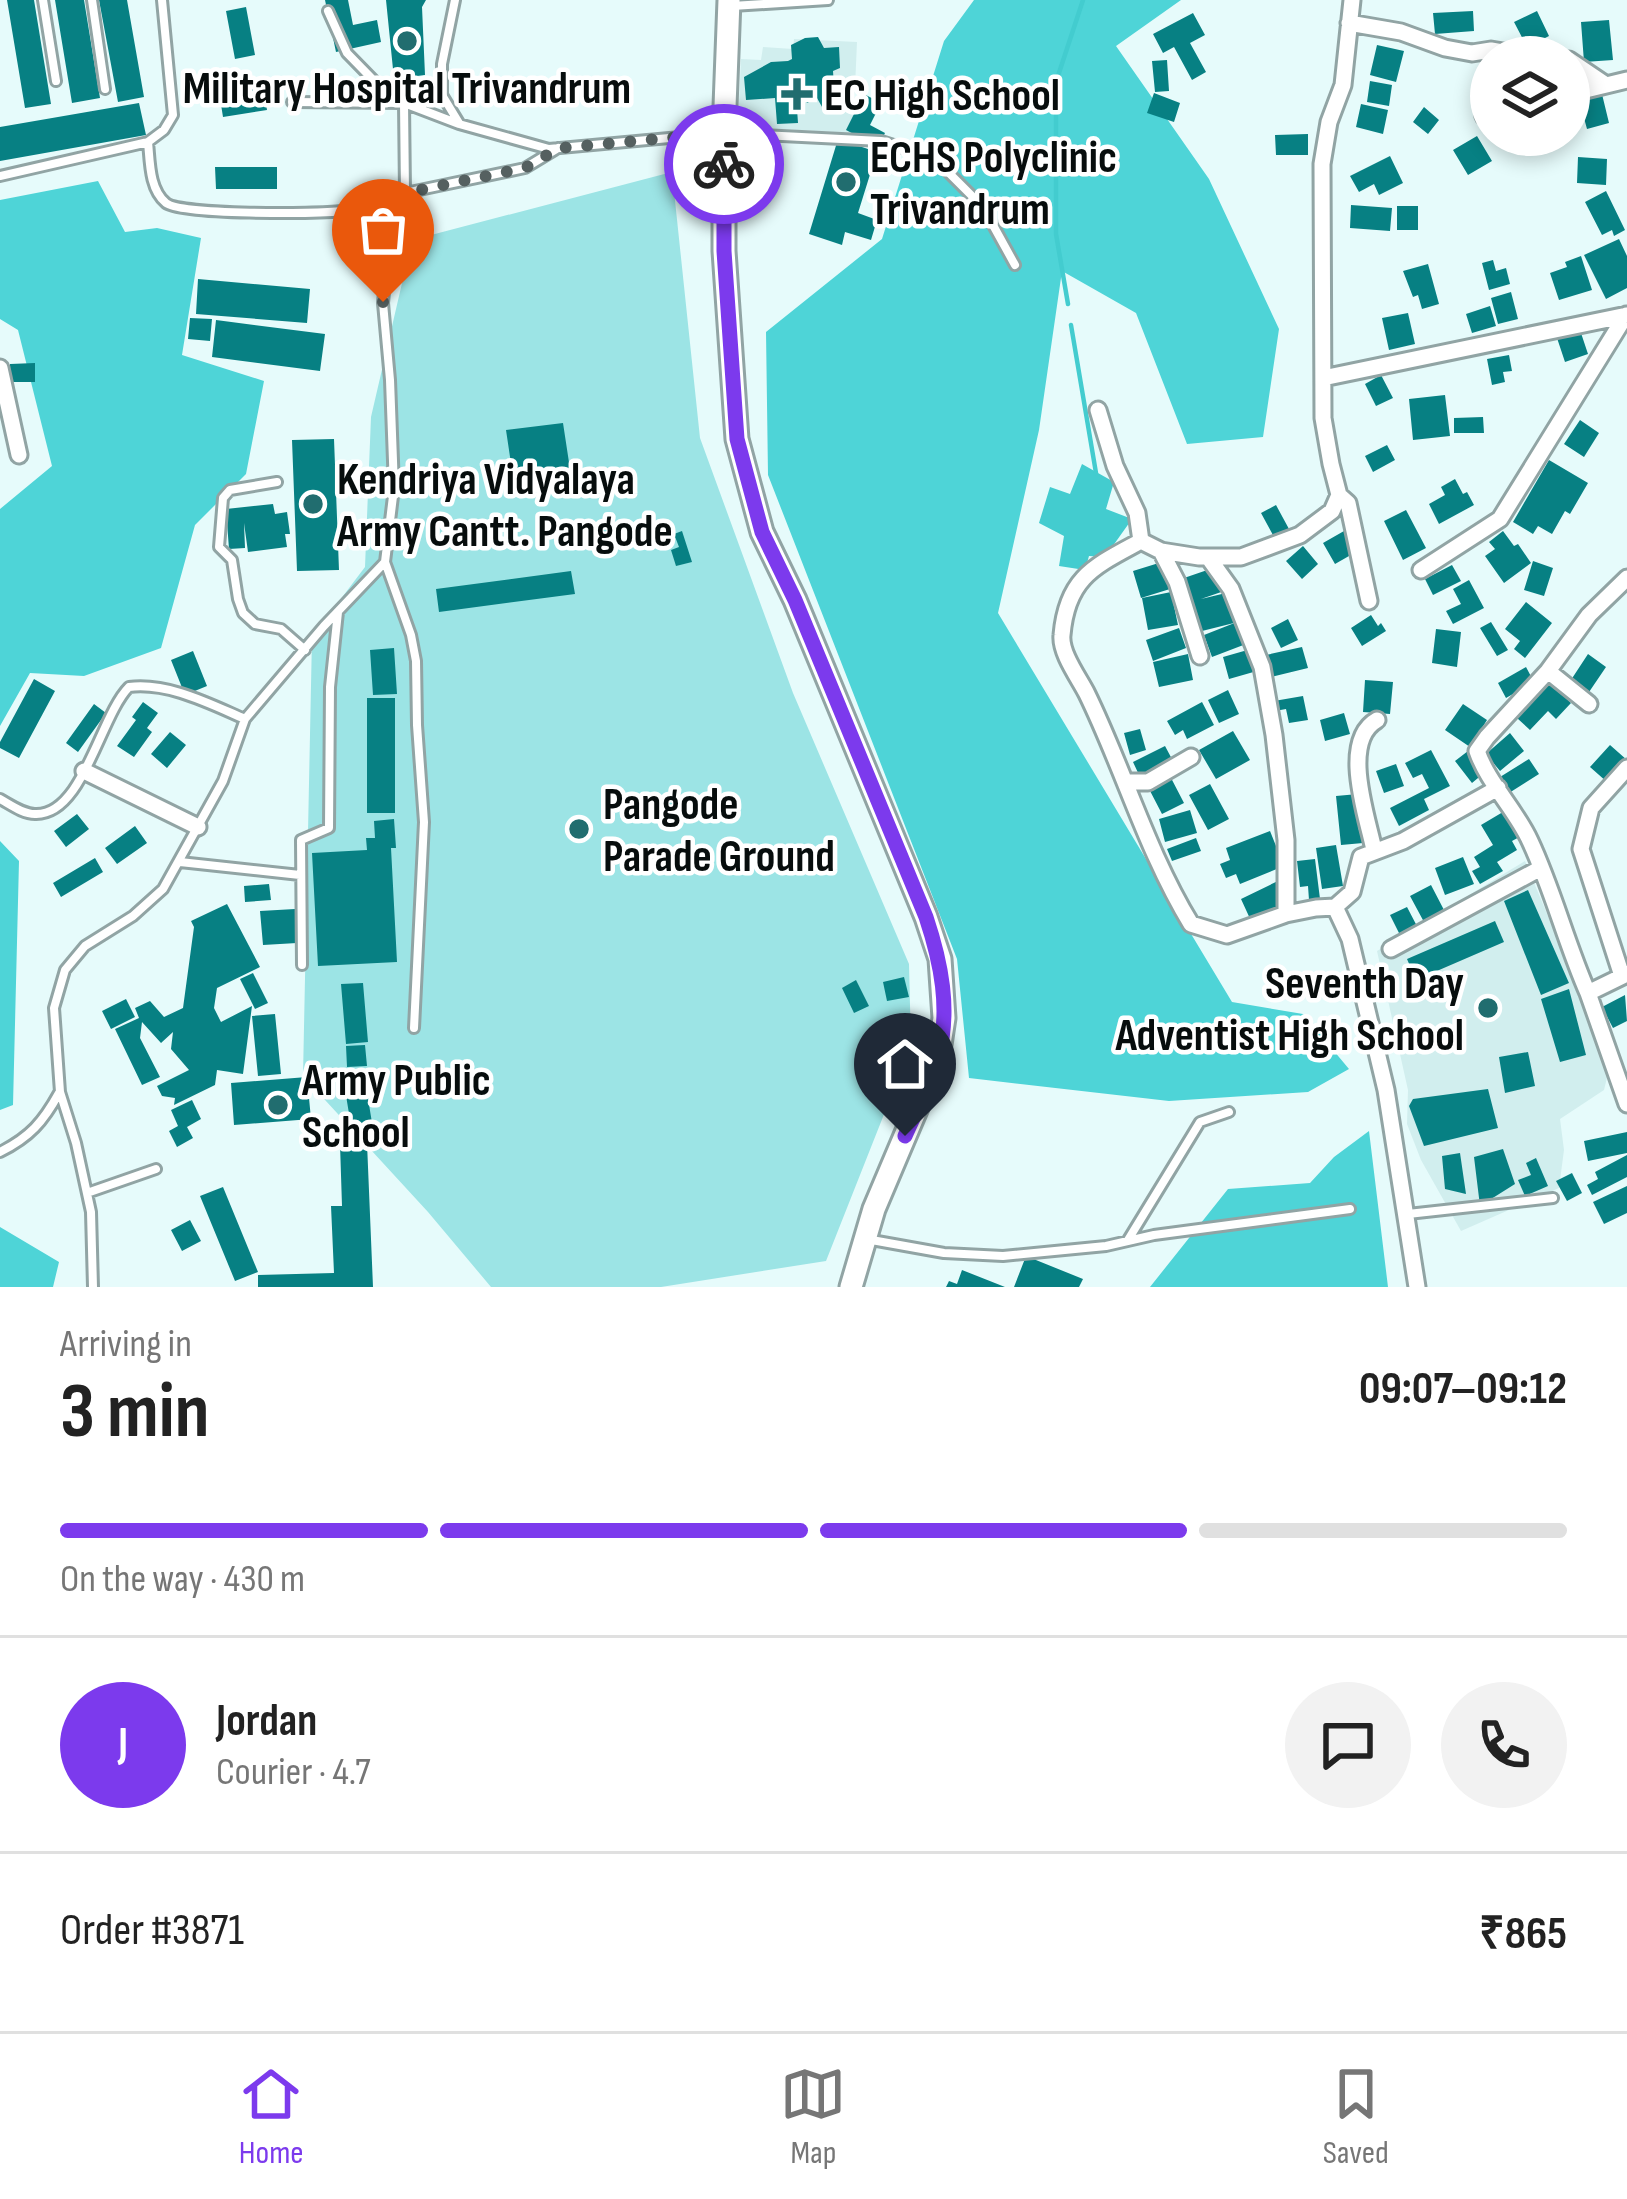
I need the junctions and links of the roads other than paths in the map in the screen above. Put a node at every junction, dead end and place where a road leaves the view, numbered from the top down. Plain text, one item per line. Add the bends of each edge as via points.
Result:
1 (43, 0) edge
2 (92, 0) edge
3 (162, 0) edge
4 (455, 0) edge
5 (828, 0) edge
6 (1352, 0) edge
7 (730, 3) edge
8 (328, 11) dead end
9 (1349, 23) junction
10 (1470, 53) edge
11 (1590, 74) edge
12 (1627, 80) edge
13 (56, 81) dead end
14 (1606, 85) junction
15 (105, 89) dead end
16 (1590, 89) edge
17 (442, 95) junction
18 (292, 102) dead end
19 (404, 103) junction
20 (460, 124) junction
21 (724, 133) junction
22 (148, 142) junction
23 (559, 148) junction
24 (0, 176) edge
25 (405, 193) junction
26 (1015, 265) dead end
27 (1626, 315) edge
28 (0, 368) edge
29 (1323, 378) junction
30 (1098, 410) dead end
31 (19, 455) dead end
32 (278, 482) dead end
33 (1339, 495) junction
34 (1141, 541) junction
35 (1162, 551) junction
36 (1208, 557) junction
37 (385, 562) junction
38 (1421, 570) dead end
39 (1627, 578) edge
40 (1369, 601) dead end
41 (338, 610) junction
42 (305, 650) junction
43 (1200, 656) dead end
44 (1548, 671) junction
45 (1589, 704) dead end
46 (245, 719) junction
47 (1377, 720) dead end
48 (1190, 757) dead end
49 (1627, 768) edge
50 (84, 771) junction
51 (1125, 782) junction
52 (1498, 788) junction
53 (0, 799) edge
54 (198, 827) junction
55 (1374, 850) junction
56 (180, 862) junction
57 (1541, 868) junction
58 (300, 875) junction
59 (1335, 907) junction
60 (1286, 914) junction
61 (1390, 949) dead end
62 (302, 965) dead end
63 (1624, 975) edge
64 (1588, 993) junction
65 (414, 1028) dead end
66 (60, 1092) junction
67 (1627, 1104) edge
68 (1229, 1112) dead end
69 (0, 1152) edge
70 (156, 1169) dead end
71 (87, 1192) junction
72 (1553, 1198) dead end
73 (1350, 1209) dead end
74 (1407, 1214) junction
75 (864, 1238) junction
76 (1127, 1241) junction
77 (93, 1287) edge
78 (851, 1287) edge
79 (1417, 1287) edge

1 - 13 lane
2 - 15 lane
3 - 22 lane via 172,115
4 - 17 lane
5 - 7 lane
6 - 9 street
7 - 21 main road
8 - 19 lane via 347,53
9 - 10 street
9 - 29 street via 1322,164
11 - 14 street
12 - 14 street
14 - 16 street
17 - 19 lane
17 - 20 lane
18 - 19 lane
19 - 20 lane
19 - 25 lane
20 - 23 lane
21 - 23 lane
21 - 26 lane via 881,141 934,158 983,207
21 - 75 main road via 737,439 762,532 940,959 938,1058
22 - 24 lane
22 - 25 lane via 152,178 173,208 346,211
23 - 25 lane via 525,168
25 - 37 lane via 389,238 383,302 394,488
27 - 29 street
27 - 38 street via 1501,519
28 - 31 street
29 - 33 street
30 - 34 street
32 - 42 lane via 230,490 219,547 232,560 249,620 281,629
33 - 36 street via 1300,536 1241,557
33 - 40 street via 1348,502
34 - 35 street
34 - 51 street via 1082,576 1061,641
35 - 36 street
35 - 43 street
36 - 60 street via 1232,589 1262,668 1286,840
37 - 41 lane
37 - 65 lane via 416,661 424,822
39 - 44 street
41 - 42 lane
41 - 58 lane via 328,828 301,840
42 - 46 lane
44 - 45 street
44 - 52 street via 1477,751
46 - 50 lane via 190,696 129,687
46 - 54 lane
47 - 55 street via 1358,746
48 - 51 street via 1148,782
49 - 63 street via 1591,808 1581,849
50 - 53 lane via 70,795 41,815
50 - 54 street
51 - 60 street via 1191,924 1227,935
52 - 55 street
52 - 57 street
54 - 56 lane
55 - 59 street via 1361,857 1352,892
56 - 58 lane
56 - 66 lane via 163,889 64,970 54,1008
57 - 61 street
57 - 64 street
58 - 62 lane
59 - 60 street
59 - 74 street via 1386,1090
63 - 64 street
64 - 67 street
66 - 69 lane via 42,1123
66 - 71 lane
68 - 76 lane via 1200,1122
70 - 71 lane
71 - 77 lane
72 - 74 lane
73 - 76 lane
74 - 79 street
75 - 76 lane via 1004,1256
75 - 78 main road

